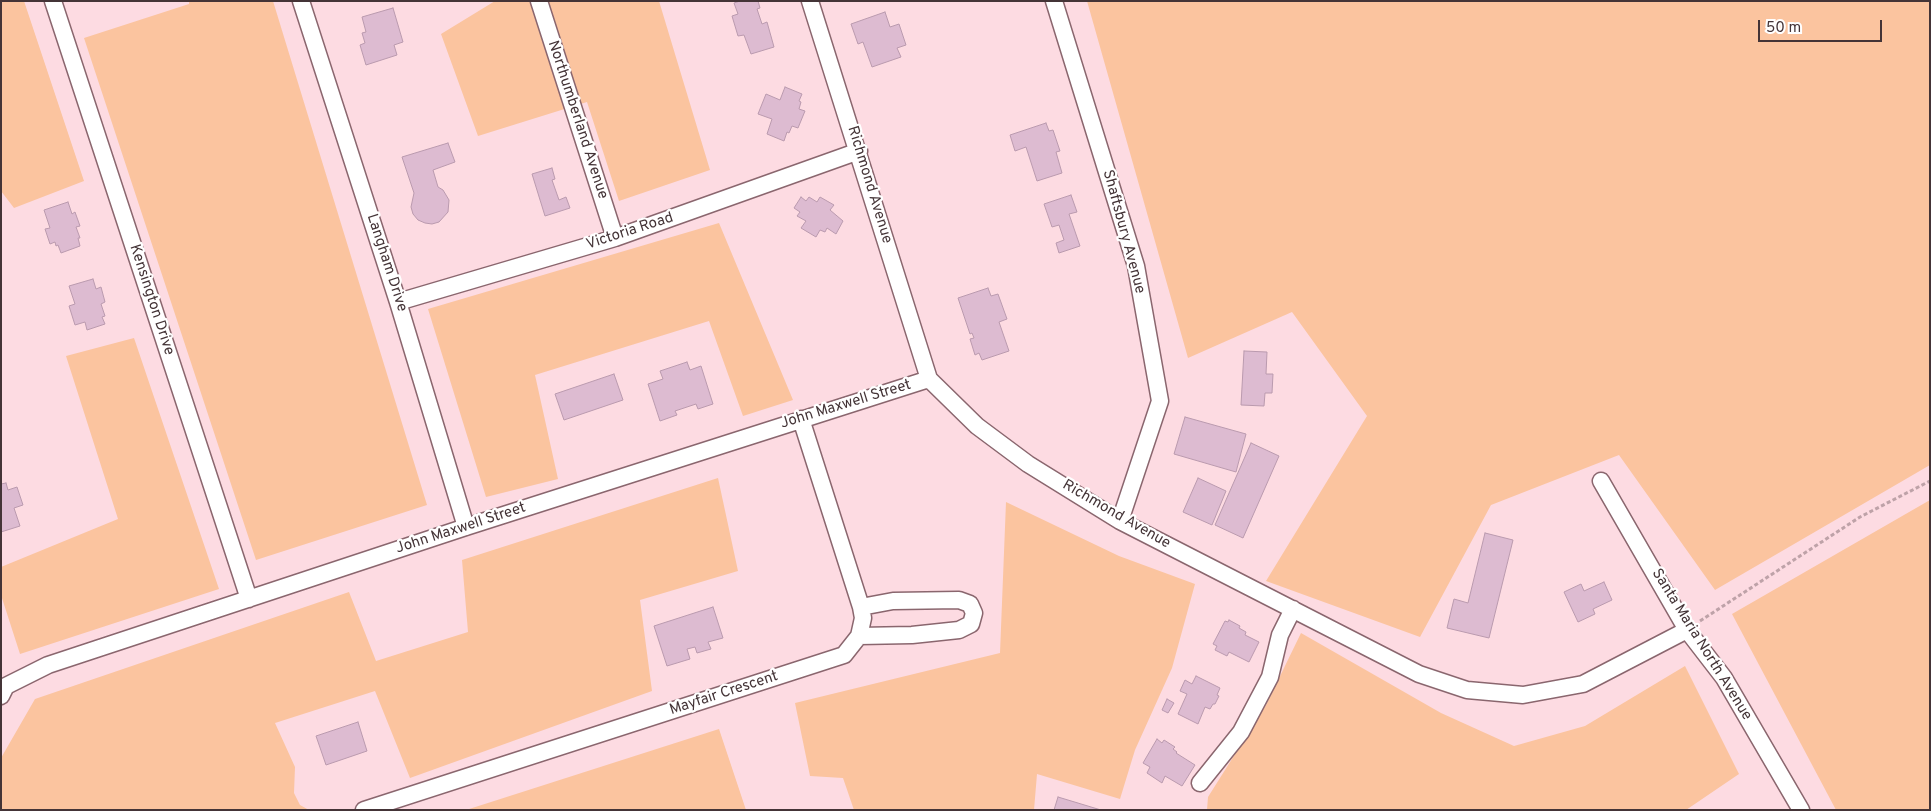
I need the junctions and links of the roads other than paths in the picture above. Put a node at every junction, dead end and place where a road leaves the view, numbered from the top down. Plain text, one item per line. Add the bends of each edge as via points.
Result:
1 (53, 1) edge
2 (301, 1) edge
3 (539, 1) edge
4 (810, 1) edge
5 (1054, 1) edge
6 (859, 151) junction
7 (615, 238) junction
8 (398, 302) junction
9 (929, 379) junction
10 (801, 419) junction
11 (1601, 481) dead end
12 (1120, 521) junction
13 (466, 527) junction
14 (249, 599) junction
15 (861, 606) junction
16 (1293, 608) junction
17 (1687, 630) junction
18 (859, 636) junction
19 (3, 684) edge
20 (1200, 783) dead end
21 (364, 810) edge
22 (1801, 810) edge

1 - 14 street, Kensington Drive
2 - 8 street, Langham Drive
3 - 7 street, Northumberland Avenue
4 - 6 street, Richmond Avenue
5 - 12 street, Shaftsbury Avenue via 1136,266 1160,401
6 - 7 street, Victoria Road
6 - 9 street, Richmond Avenue
7 - 8 street, Victoria Road
8 - 13 street, Langham Drive
9 - 10 street, John Maxwell Street
9 - 12 street, Richmond Avenue via 977,426 1028,464
10 - 13 street, John Maxwell Street
10 - 15 street
11 - 17 street, Santa Maria North Avenue
12 - 16 street, Richmond Avenue
13 - 14 street, John Maxwell Street
14 - 19 street, John Maxwell Street via 48,665
15 - 18 street via 863,618
15 - 18 street via 959,600 970,604 974,613 971,624 959,630
16 - 17 street, Richmond Avenue via 1419,674 1467,690 1523,695 1583,684
16 - 20 street via 1280,635 1270,677 1241,732
17 - 22 street, Santa Maria North Avenue via 1724,678
18 - 21 street, Mayfair Crescent via 844,655

